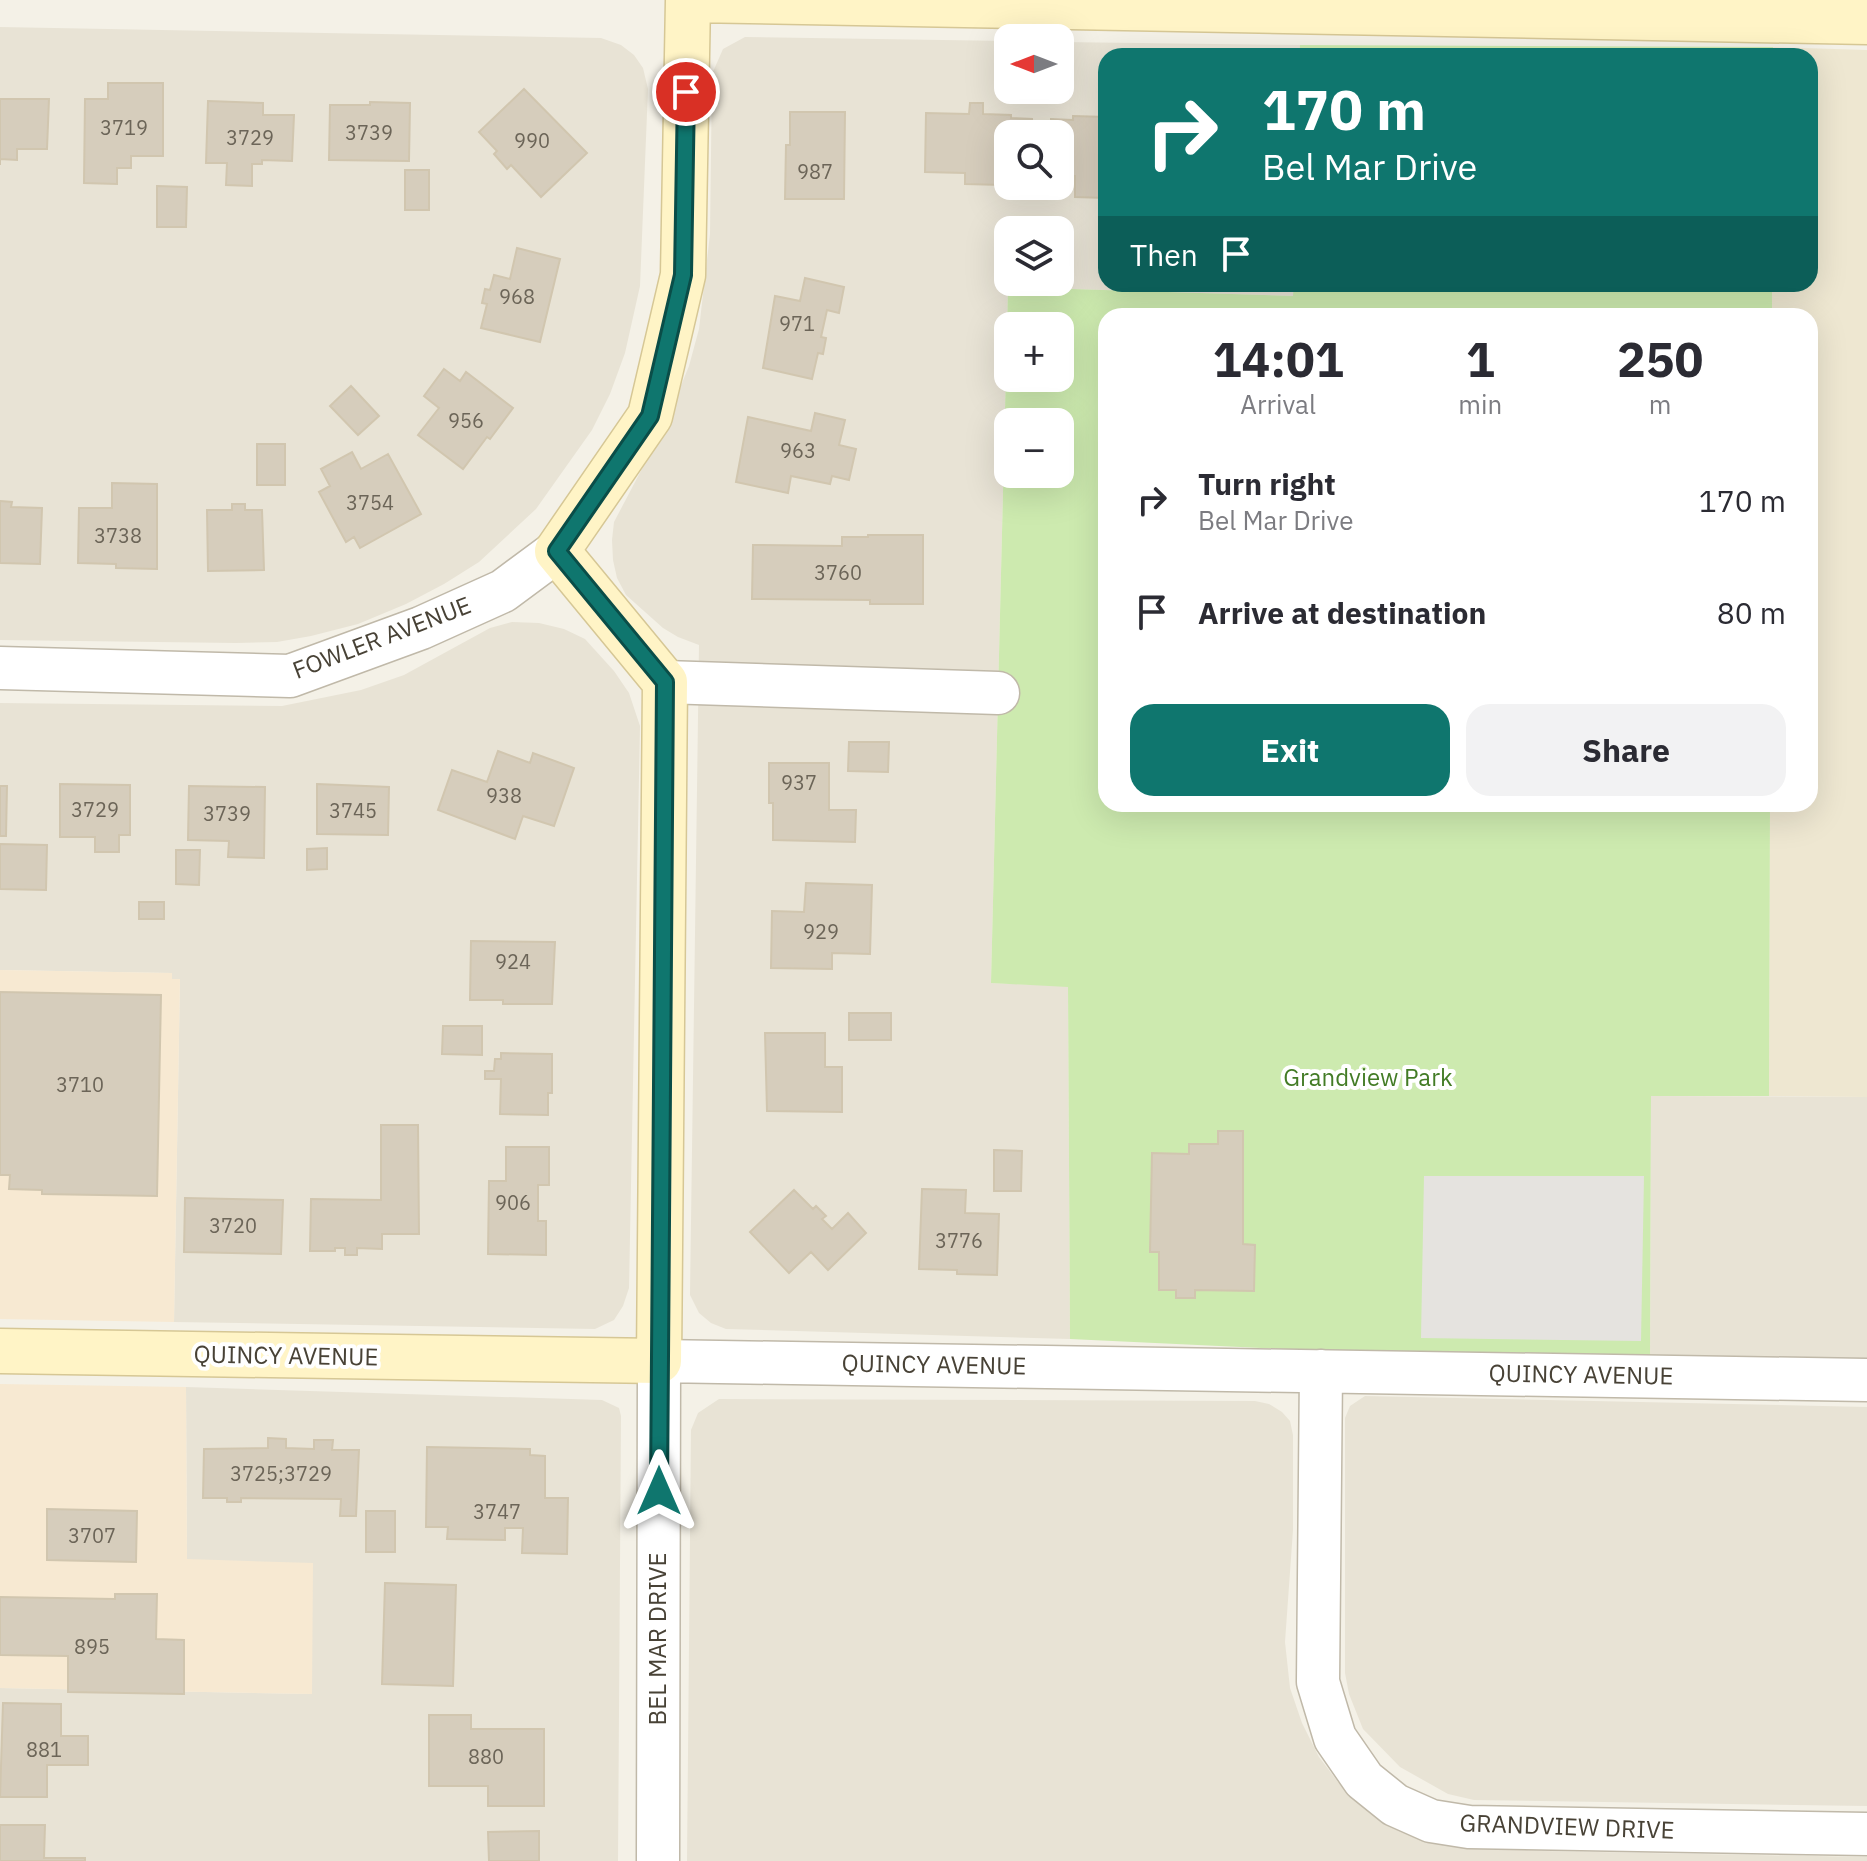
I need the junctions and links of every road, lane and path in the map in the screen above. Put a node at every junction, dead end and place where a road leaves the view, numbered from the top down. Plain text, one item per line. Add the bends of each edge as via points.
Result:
1 (689, 0) edge
2 (1867, 22) edge
3 (557, 551) junction
4 (0, 668) edge
5 (665, 682) junction
6 (998, 693) dead end
7 (0, 1351) edge
8 (659, 1361) junction
9 (1321, 1371) junction
10 (1867, 1380) edge
11 (1867, 1834) edge
12 (658, 1861) edge

1 - 2 street
1 - 3 street via 683,275 650,416
3 - 4 street, FOWLER AVENUE via 503,591 290,676
3 - 5 street
5 - 6 street
5 - 8 street, BEL MAR DRIVE
7 - 8 street, QUINCY AVENUE
8 - 9 street, QUINCY AVENUE
8 - 12 street, BEL MAR DRIVE
9 - 10 street, QUINCY AVENUE
9 - 11 street, GRANDVIEW DRIVE via 1318,1682 1335,1738 1364,1780 1384,1797 1431,1821 1469,1827

